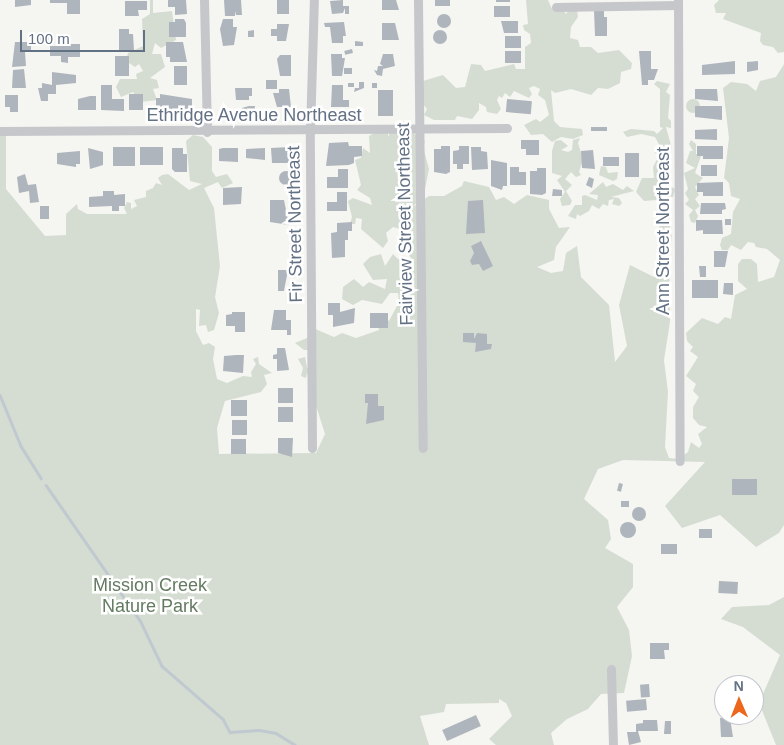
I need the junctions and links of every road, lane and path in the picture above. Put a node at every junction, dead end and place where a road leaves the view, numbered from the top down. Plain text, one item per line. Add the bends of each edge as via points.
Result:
1 (204, 0) edge
2 (314, 0) edge
3 (418, 0) edge
4 (678, 3) edge
5 (556, 7) dead end
6 (507, 128) dead end
7 (420, 130) junction
8 (0, 131) edge
9 (310, 131) junction
10 (207, 132) junction
11 (312, 448) dead end
12 (423, 448) dead end
13 (680, 461) dead end
14 (611, 669) dead end
15 (614, 745) edge

1 - 10 street
2 - 9 street, Fir Street Northeast
3 - 7 street, Fairview Street Northeast
4 - 5 street
4 - 13 street, Ann Street Northeast
6 - 7 street, Ethridge Avenue Northeast
7 - 9 street, Ethridge Avenue Northeast
7 - 12 street, Fairview Street Northeast
8 - 10 street, Ethridge Avenue Northeast
9 - 10 street, Ethridge Avenue Northeast
9 - 11 street, Fir Street Northeast
14 - 15 street

